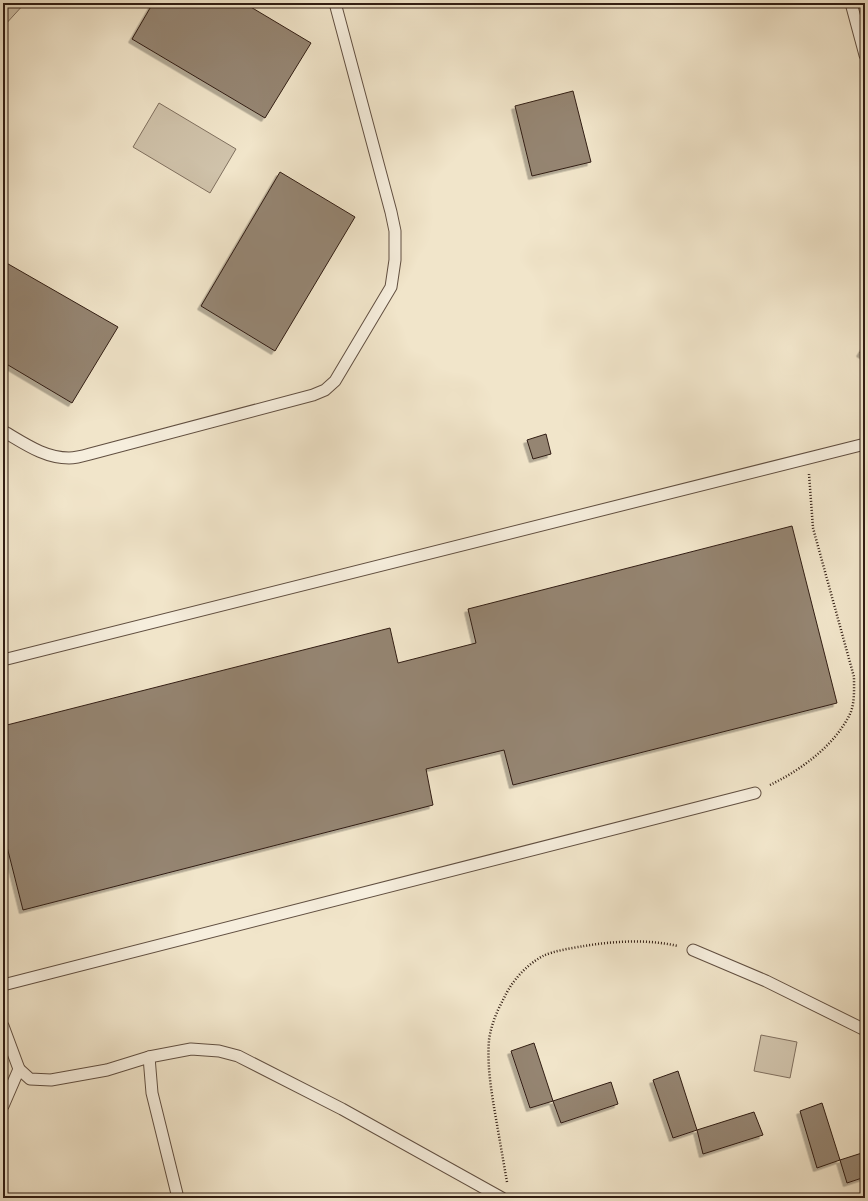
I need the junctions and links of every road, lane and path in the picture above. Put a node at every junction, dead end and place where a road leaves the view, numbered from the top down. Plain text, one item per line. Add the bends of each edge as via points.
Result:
1 (335, 3) edge
2 (851, 3) edge
3 (865, 55) edge
4 (3, 431) edge
5 (865, 444) edge
6 (808, 458) junction
7 (3, 660) edge
8 (755, 793) joint
9 (693, 950) joint
10 (3, 985) edge
11 (3, 1026) edge
12 (865, 1030) edge
13 (149, 1057) junction
14 (19, 1069) junction
15 (3, 1106) edge
16 (507, 1183) dead end
17 (178, 1198) edge
18 (502, 1198) edge

1 - 4 lane via 395,231 395,260 391,287 335,381 313,396 70,458 42,453
2 - 3 lane
5 - 6 lane
6 - 7 lane
6 - 8 path via 813,528 854,677 854,695 849,716 836,735 817,754 789,776
8 - 10 lane
9 - 12 lane via 766,981
9 - 16 path via 647,942 595,944 543,956 522,971 495,1015 489,1050 489,1076
11 - 14 lane
13 - 14 lane via 107,1070 51,1080 30,1079
13 - 17 lane via 152,1093
13 - 18 lane via 191,1049 219,1051 238,1056 342,1109
14 - 15 lane

